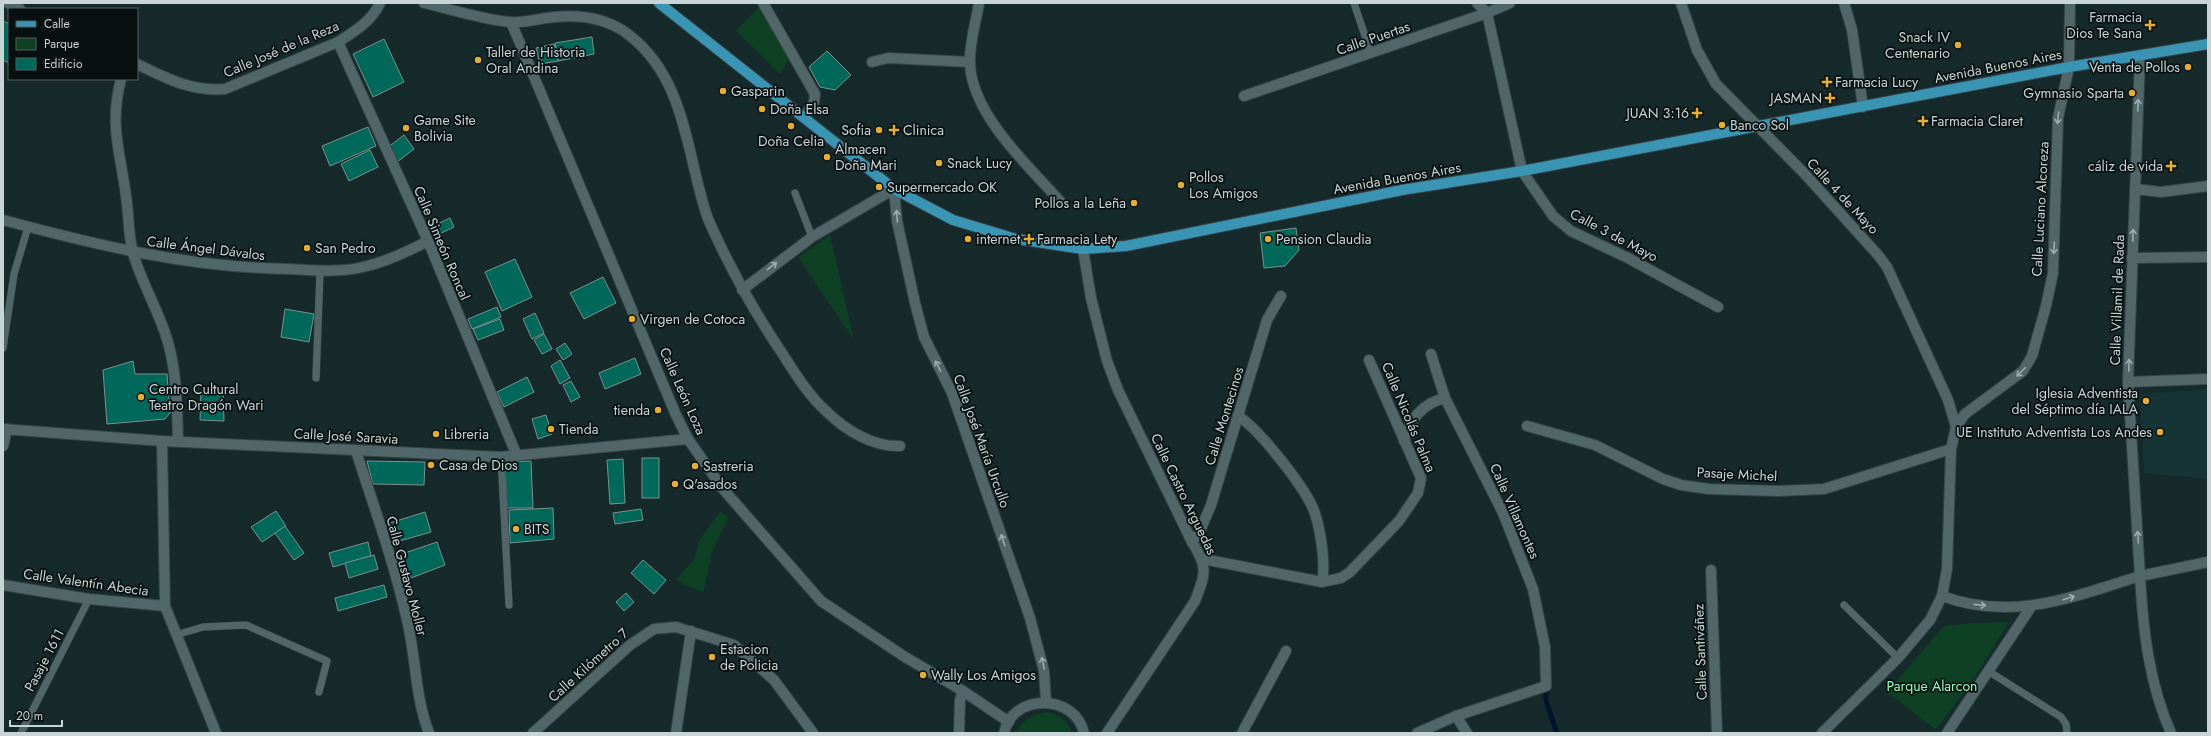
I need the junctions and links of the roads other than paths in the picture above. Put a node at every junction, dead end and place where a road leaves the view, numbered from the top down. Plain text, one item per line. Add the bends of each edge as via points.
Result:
1 (8, 3) edge
2 (380, 3) edge
3 (424, 3) edge
4 (659, 3) edge
5 (763, 3) edge
6 (979, 3) edge
7 (1354, 3) edge
8 (1477, 3) edge
9 (1510, 3) edge
10 (1681, 3) edge
11 (1844, 3) edge
12 (2070, 3) edge
13 (18, 8) edge
14 (1487, 13) junction
15 (511, 22) junction
16 (338, 42) junction
17 (2208, 44) edge
18 (1370, 54) junction
19 (2140, 56) junction
20 (872, 62) dead end
21 (970, 62) junction
22 (138, 64) edge
23 (2069, 67) junction
24 (121, 80) edge
25 (1244, 96) dead end
26 (1863, 107) junction
27 (805, 116) junction
28 (1756, 126) junction
29 (1522, 171) junction
30 (2208, 186) edge
31 (894, 189) junction
32 (2135, 189) junction
33 (795, 194) dead end
34 (1060, 201) dead end
35 (3, 220) edge
36 (28, 227) junction
37 (812, 237) junction
38 (428, 241) junction
39 (1083, 249) junction
40 (133, 253) junction
41 (2132, 258) junction
42 (2208, 258) edge
43 (320, 272) junction
44 (742, 290) junction
45 (1281, 296) dead end
46 (1718, 306) dead end
47 (3, 348) edge
48 (1431, 354) dead end
49 (1369, 360) dead end
50 (316, 378) dead end
51 (2208, 379) edge
52 (2128, 382) junction
53 (1445, 398) junction
54 (1238, 416) junction
55 (1527, 426) dead end
56 (1956, 427) junction
57 (5, 429) edge
58 (688, 439) junction
59 (178, 440) junction
60 (162, 441) junction
61 (1404, 441) junction
62 (3, 446) edge
63 (900, 446) dead end
64 (1950, 449) junction
65 (356, 451) junction
66 (517, 456) junction
67 (502, 457) junction
68 (1192, 542) junction
69 (1203, 559) junction
70 (2208, 562) edge
71 (1711, 570) dead end
72 (2140, 576) junction
73 (1322, 582) junction
74 (3, 585) edge
75 (1942, 596) junction
76 (89, 600) junction
77 (1844, 605) dead end
78 (166, 606) junction
79 (509, 606) dead end
80 (2031, 607) junction
81 (691, 631) junction
82 (176, 635) junction
83 (1286, 651) dead end
84 (1898, 658) junction
85 (1988, 670) junction
86 (963, 691) junction
87 (319, 692) dead end
88 (1046, 702) junction
89 (1456, 716) junction
90 (1009, 722) junction
91 (21, 733) edge
92 (216, 733) edge
93 (429, 733) edge
94 (532, 733) edge
95 (676, 733) edge
96 (814, 733) edge
97 (958, 733) edge
98 (1004, 733) edge
99 (1084, 733) edge
100 (1107, 733) edge
101 (1242, 733) edge
102 (1417, 733) edge
103 (1467, 733) edge
104 (1717, 733) edge
105 (1822, 733) edge
106 (1947, 733) edge
107 (2067, 733) edge
108 (2171, 733) edge

1 - 13 street
2 - 16 street, Calle José de la Reza via 370,19 356,32
3 - 15 street
4 - 27 main road, Avenida Buenos Aires
5 - 27 street via 815,94 814,102
6 - 21 street
7 - 18 lane
8 - 14 street
9 - 14 street, Calle Puertas
10 - 28 street, Calle 4 de Mayo via 1696,50 1716,84
11 - 26 street via 1852,30
12 - 23 street, Calle Luciano Alcoreza
14 - 18 street, Calle Puertas
14 - 29 street, Calle 3 de Mayo
15 - 44 street via 563,16 588,18 606,22 628,34 647,50 661,69 674,95 708,217
15 - 58 street, Calle León Loza
16 - 22 street, Calle José de la Reza via 225,89 210,90 184,86
16 - 38 street, Calle Simeón Roncal
17 - 19 main road, Avenida Buenos Aires
18 - 25 street, Calle Puertas
19 - 23 main road, Avenida Buenos Aires
32 -> 19 street, Calle Villamil de Rada
20 - 21 street via 888,58
21 - 34 street via 973,86 993,124
23 - 26 main road, Avenida Buenos Aires
23 -> 56 street, Calle Luciano Alcoreza via 2058,118 2053,273 2038,338 2023,371 1965,414
24 - 40 street via 115,103 114,126
26 - 28 main road, Avenida Buenos Aires
27 - 31 main road, Avenida Buenos Aires
28 - 29 main road, Avenida Buenos Aires
28 - 56 street, Calle 4 de Mayo via 1803,172 1887,267 1945,393
29 - 39 main road, Avenida Buenos Aires via 1402,190 1126,246
29 - 46 street, Calle 3 de Mayo via 1553,216 1571,231
30 - 32 street via 2161,192
31 - 37 street
31 - 39 main road, Avenida Buenos Aires via 953,220 1016,239
88 -> 31 street, Calle José María Urcullo via 1044,671 1030,618 952,393 922,330 902,244
41 -> 32 street, Calle Villamil de Rada
33 - 37 lane
35 - 36 street, Calle Ángel Dávalos
36 - 40 street, Calle Ángel Dávalos
36 - 47 lane via 14,274
44 -> 37 street
38 - 43 street, Calle Ángel Dávalos via 396,257 363,267
38 - 66 street, Calle Simeón Roncal
39 - 68 street, Calle Castro Arguedas via 1091,298 1109,368
40 - 43 street, Calle Ángel Dávalos via 219,266
40 - 59 street via 170,348 177,400
41 - 42 street
52 -> 41 street, Calle Villamil de Rada
43 - 50 lane
44 - 63 street via 799,378 826,411 841,424 866,439 890,447
45 - 54 street, Calle Montecinos via 1267,320
48 - 53 street, Calle Villamontes
49 - 61 street, Calle Nicolás Palma
51 - 52 street
72 -> 52 street, Calle Villamil de Rada
53 - 61 street via 1438,400 1411,420
53 - 89 street, Calle Villamontes via 1503,513 1533,589 1545,647 1546,686
54 - 68 street, Calle Montecinos via 1211,505 1200,531
54 - 73 street via 1257,431 1312,506 1324,567
55 - 64 street, Pasaje Michel via 1595,445 1663,479 1681,485 1709,489 1824,489
56 - 64 street, Calle Luciano Alcoreza
57 - 60 street, Calle José Saravia
57 - 62 street
58 - 66 street, Calle José Saravia
58 - 86 street, Calle León Loza via 723,489 821,601 905,657
59 - 60 street, Calle José Saravia
59 - 65 street, Calle José Saravia
60 - 78 street
61 - 73 street, Calle Nicolás Palma via 1421,478 1418,493 1399,520 1350,572 1341,578
64 - 75 street, Calle Luciano Alcoreza via 1947,569
65 - 67 street, Calle José Saravia
65 - 93 street, Calle Gustavo Moller via 408,621 418,691
66 - 67 street, Calle José Saravia
67 - 79 lane
68 - 69 street, Calle Castro Arguedas
69 - 73 street, Calle Nicolás Palma
69 - 100 street, Calle Castro Arguedas via 1203,577 1195,601
70 - 72 street
71 - 104 street, Calle Santiváñez
80 -> 72 street via 2063,600
72 - 108 street, Calle Villamil de Rada via 2143,620 2151,669
74 - 76 street, Calle Valentín Abecia
75 -> 80 street via 1953,601 1978,605
75 - 84 street, Calle Luciano Alcoreza via 1930,620
76 - 78 street, Calle Valentín Abecia
76 - 91 lane, Pasaje 1611
77 - 84 lane
78 - 82 street
80 - 85 street
81 - 94 street, Calle Kilómetro 7 via 664,627 643,635
81 - 95 street
81 - 96 street, Calle Kilómetro 7 via 734,645 754,661 774,680
82 - 87 lane via 203,627 246,624 328,661
82 - 92 street
83 - 101 street
84 - 105 street, Calle Luciano Alcoreza
85 - 106 street
85 - 107 lane via 2061,717 2066,724
86 - 90 street, Calle León Loza
86 - 97 street
88 - 90 street via 1031,704 1020,710
88 - 99 street via 1068,709 1077,718
89 - 102 street
89 - 103 street
90 - 98 street

